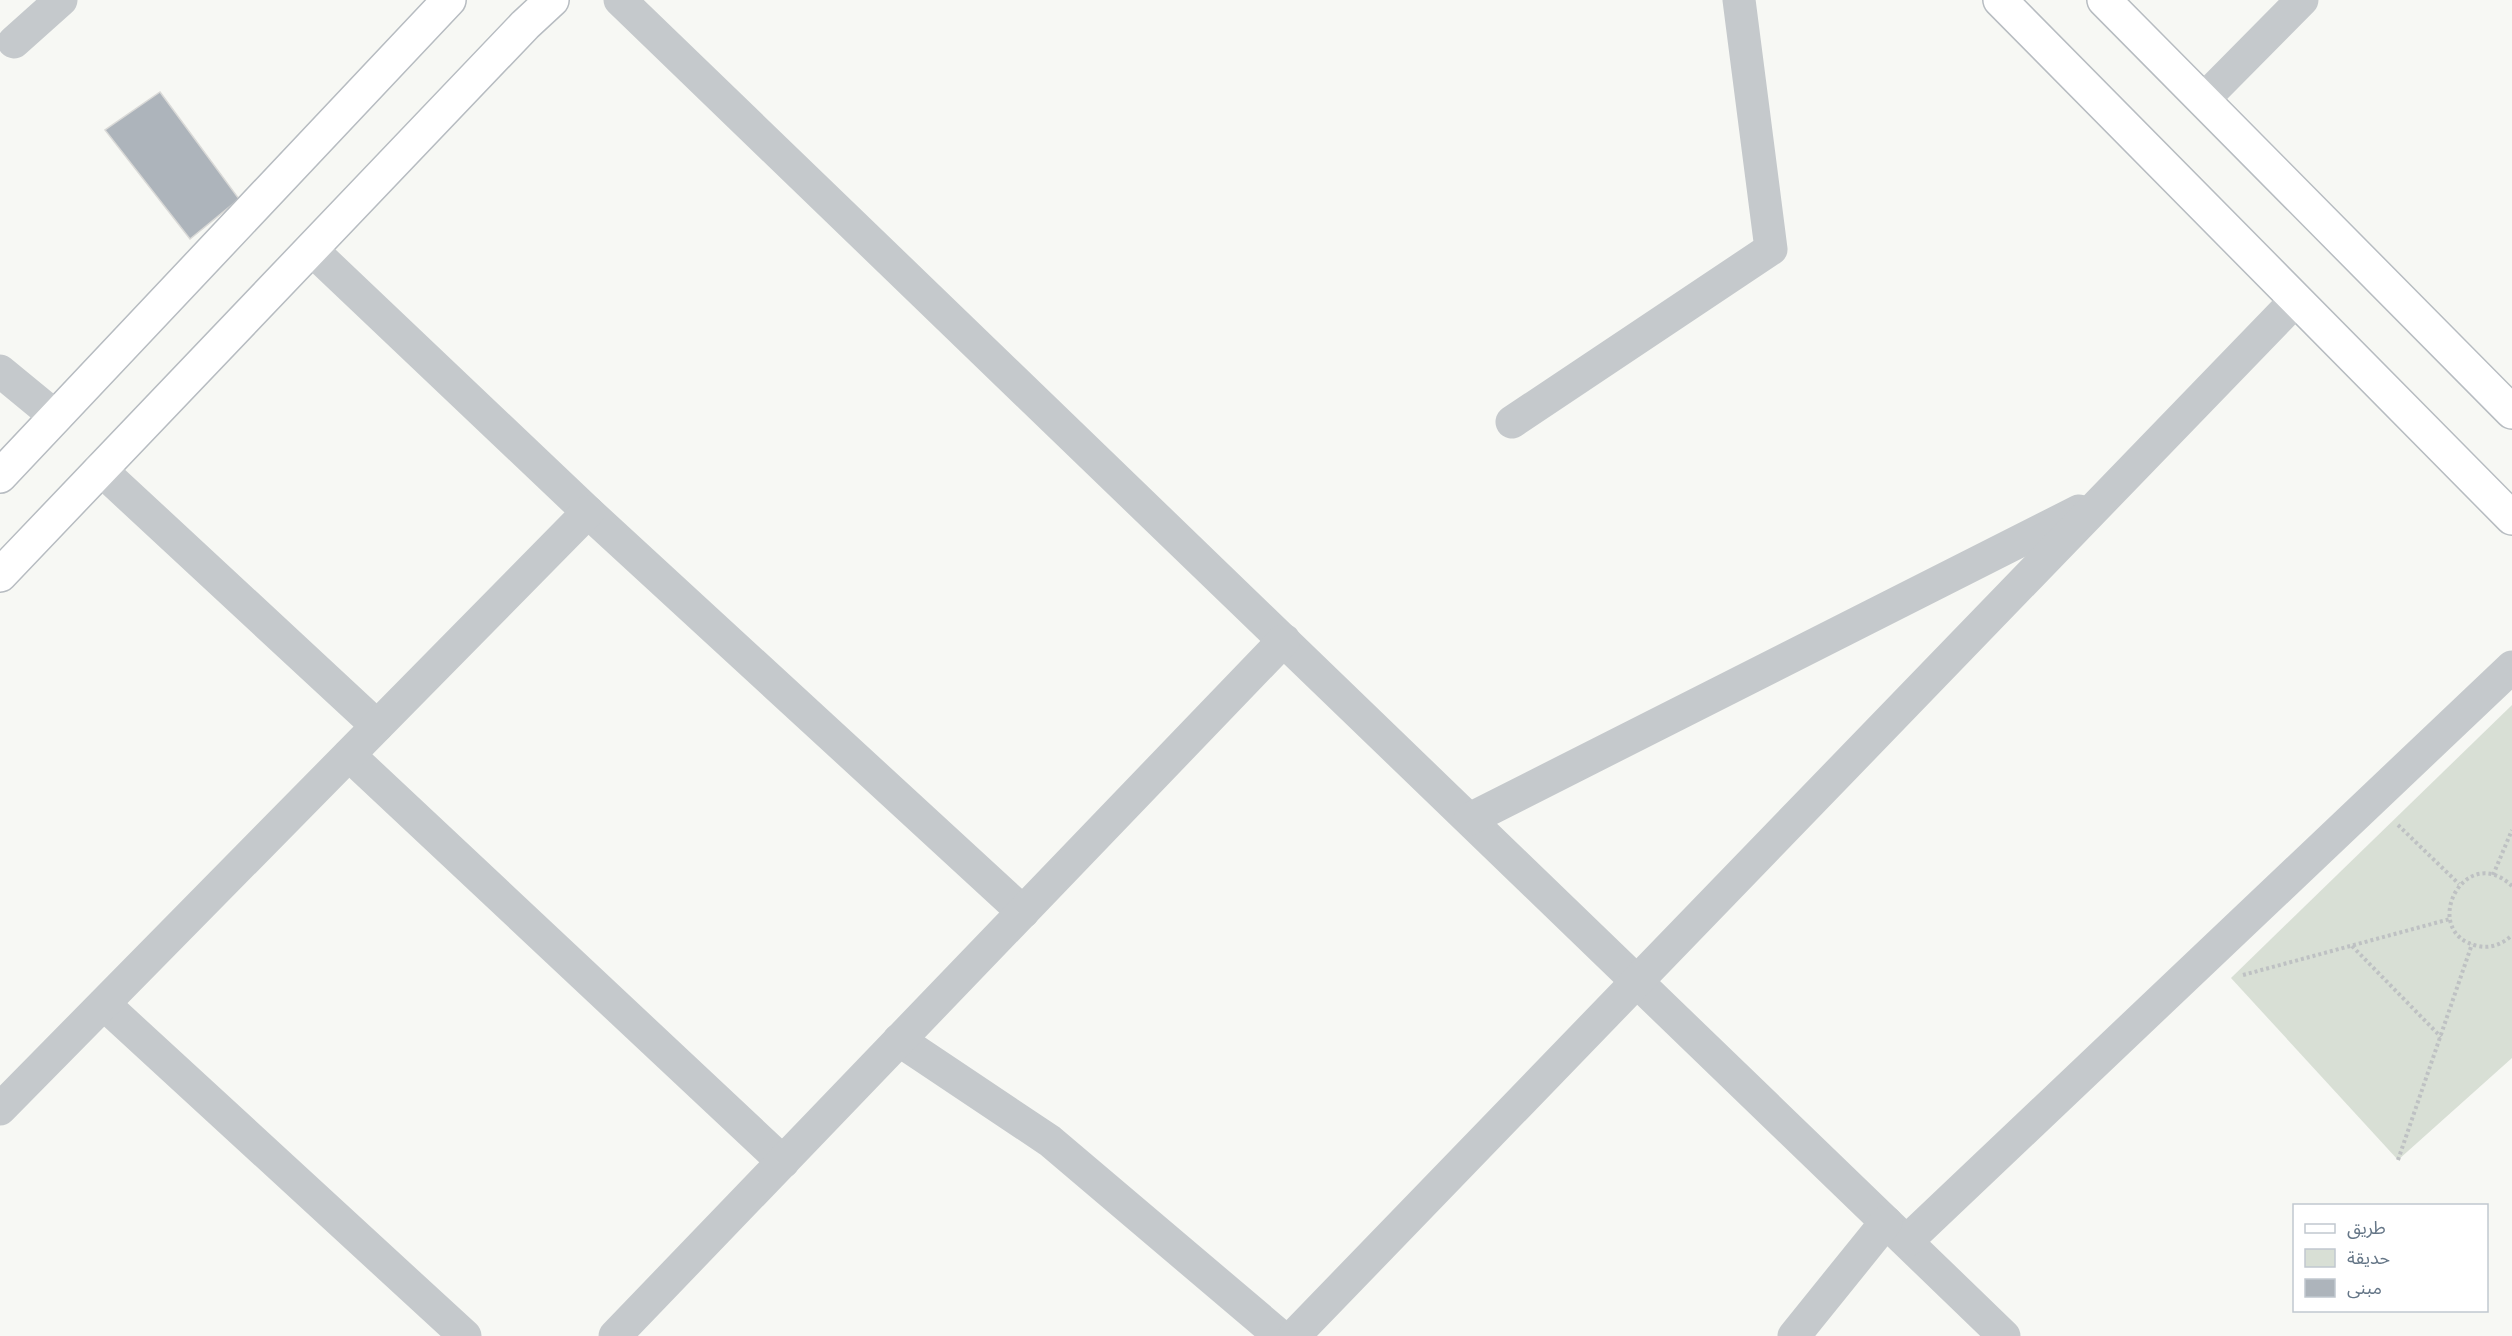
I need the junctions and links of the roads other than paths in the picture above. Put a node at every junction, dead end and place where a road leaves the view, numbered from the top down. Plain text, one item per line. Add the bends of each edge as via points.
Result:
1 (61, 0) edge
2 (449, 0) edge
3 (552, 0) edge
4 (620, 0) edge
5 (1739, 0) edge
6 (2001, 0) edge
7 (2104, 0) edge
8 (2302, 0) edge
9 (14, 42) dead end
10 (2203, 100) junction
11 (311, 249) junction
12 (2296, 300) junction
13 (0, 371) edge
14 (2512, 412) edge
15 (56, 417) junction
16 (1512, 422) dead end
17 (100, 469) junction
18 (0, 476) edge
19 (2104, 498) junction
20 (588, 512) junction
21 (2512, 518) edge
22 (0, 575) edge
23 (1284, 640) junction
24 (2512, 666) edge
25 (377, 726) junction
26 (349, 755) junction
27 (1470, 819) junction
28 (1023, 912) junction
29 (1636, 980) junction
30 (104, 1004) junction
31 (899, 1040) junction
32 (0, 1109) edge
33 (783, 1162) junction
34 (1896, 1232) junction
35 (465, 1336) edge
36 (615, 1336) edge
37 (1280, 1336) edge
38 (1294, 1336) edge
39 (1794, 1336) edge
40 (2004, 1336) edge

1 - 9 street
2 - 15 main road
3 - 11 main road
4 - 23 street
5 - 16 street via 1771,249
6 - 12 main road
7 - 10 main road
8 - 10 street
10 - 14 main road
11 - 17 main road
11 - 20 street
12 - 19 street
12 - 21 main road
13 - 15 street
15 - 18 main road
17 - 22 main road
17 - 25 street
19 - 27 street
19 - 29 street
20 - 25 street
20 - 28 street
23 - 27 street
23 - 28 street
24 - 34 street
25 - 26 street
26 - 30 street
26 - 33 street
27 - 29 street
28 - 31 street
29 - 34 street
29 - 38 street
30 - 32 street
30 - 35 street
31 - 33 street
31 - 37 street via 1050,1142
33 - 36 street
34 - 39 street
34 - 40 street

